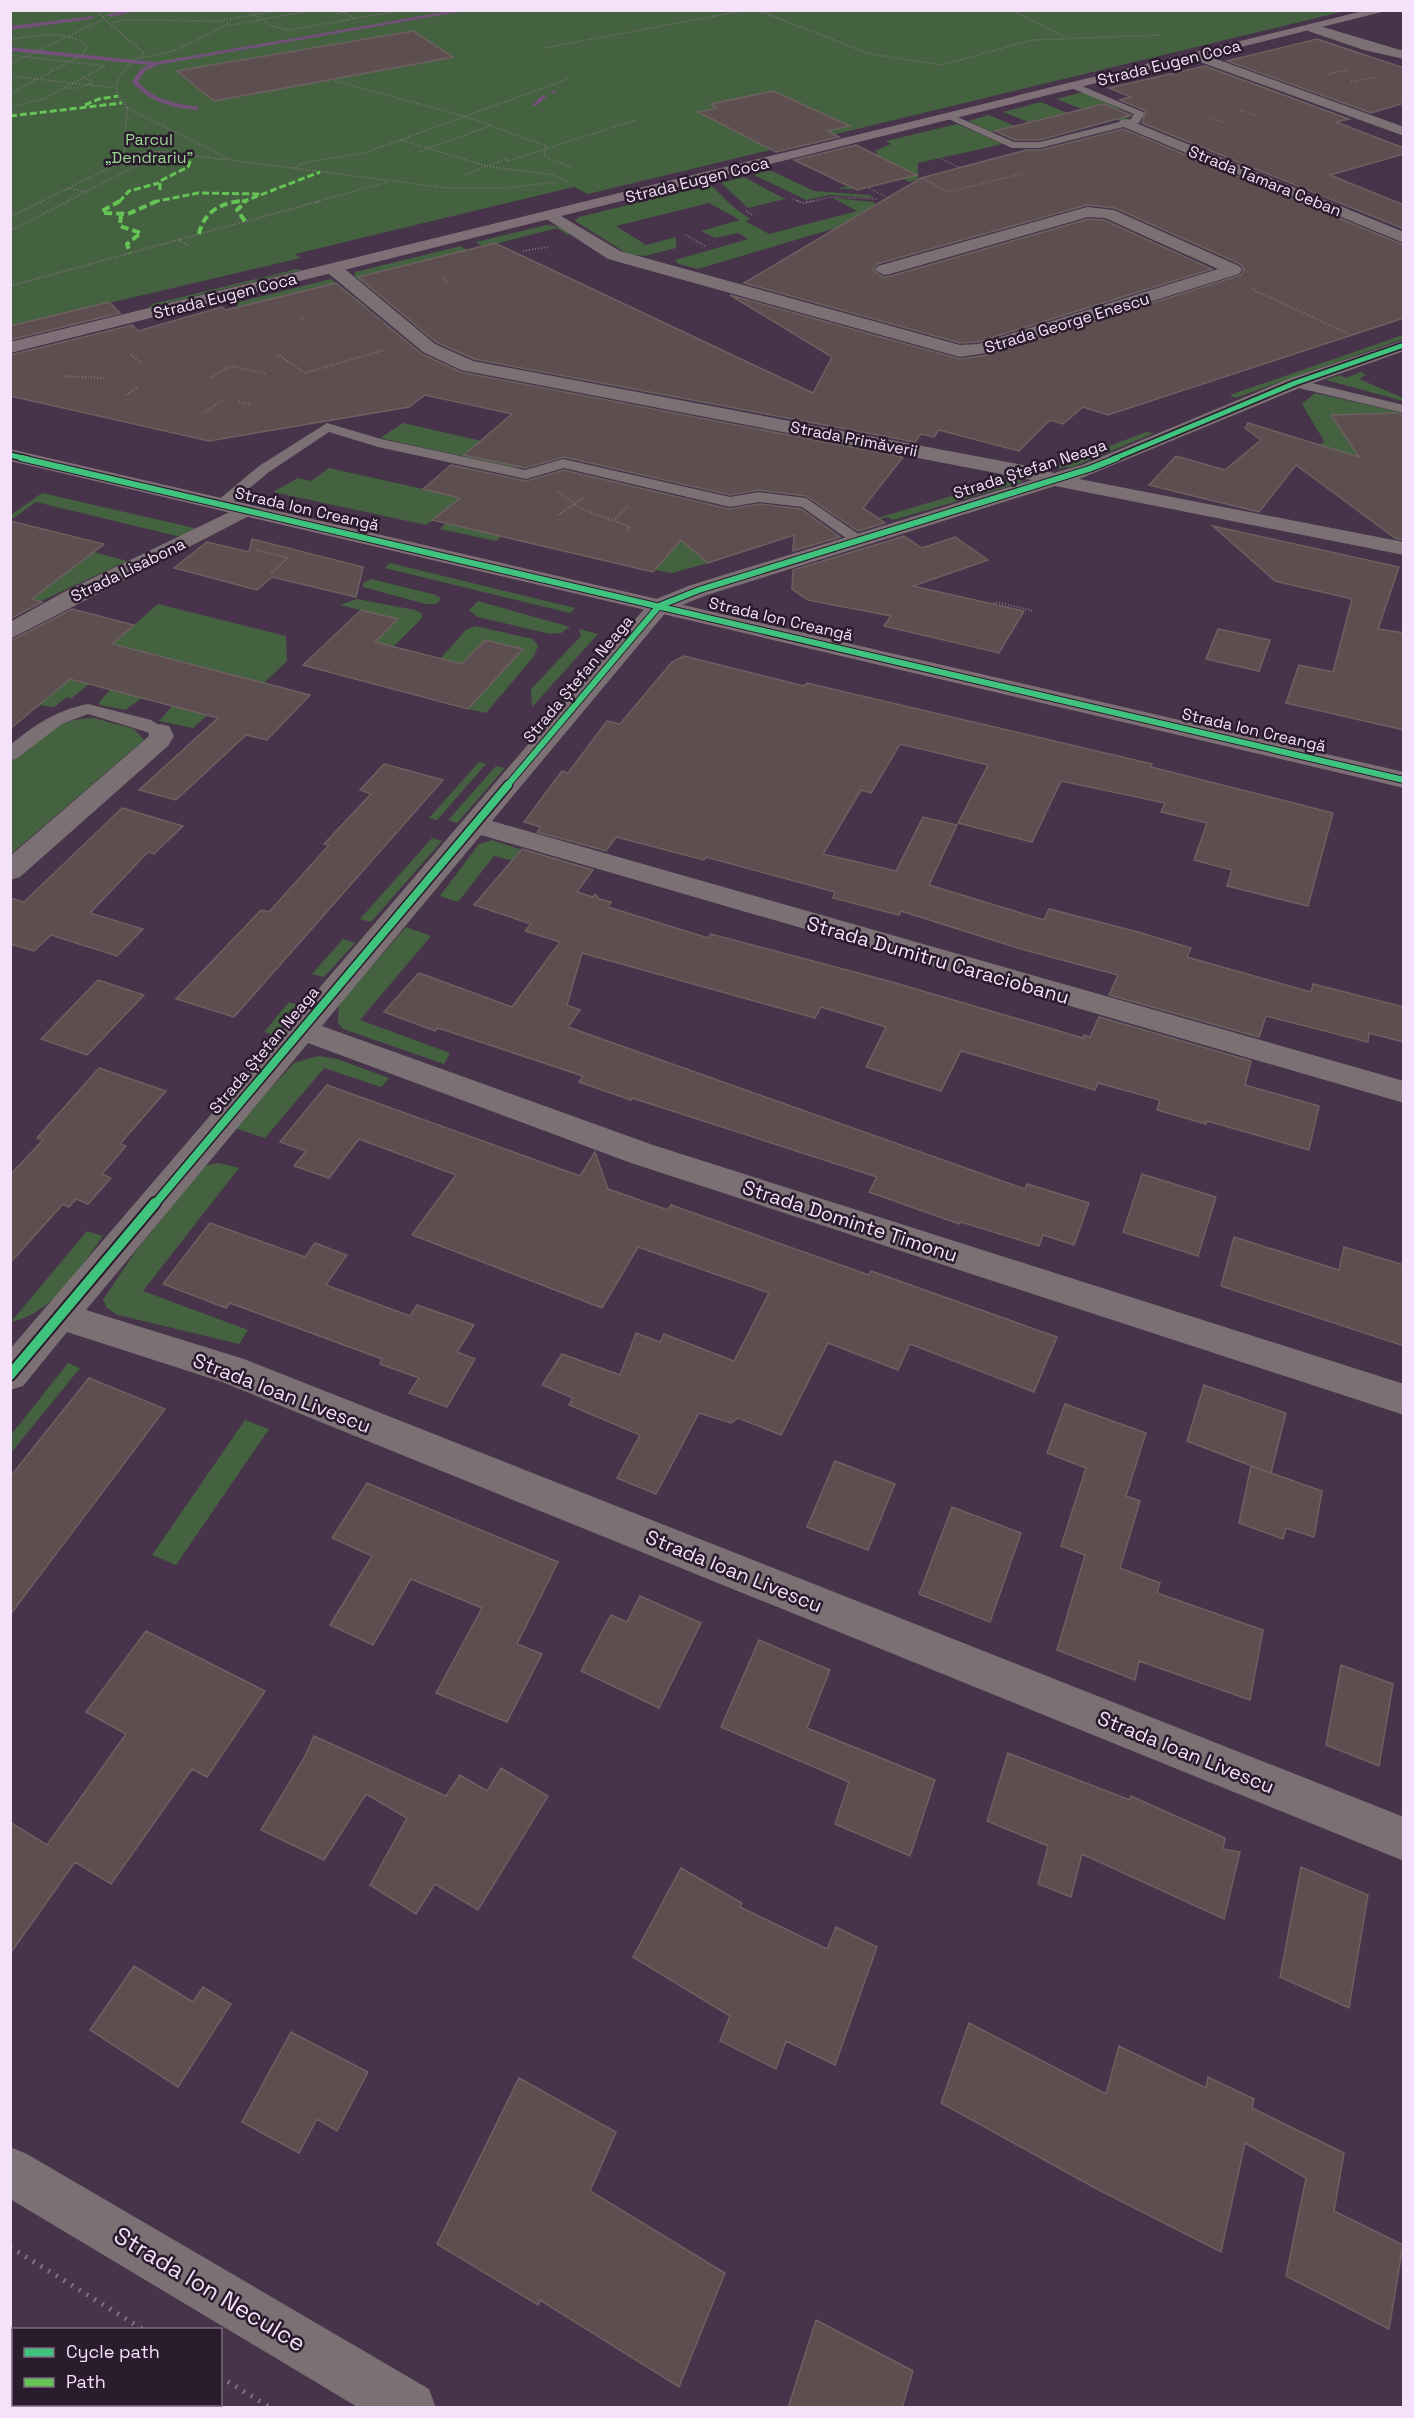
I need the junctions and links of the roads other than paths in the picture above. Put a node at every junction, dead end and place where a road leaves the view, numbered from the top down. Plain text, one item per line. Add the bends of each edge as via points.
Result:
1 (1384, 10) edge
2 (1312, 28) junction
3 (1402, 54) edge
4 (1197, 56) junction
5 (1075, 86) junction
6 (949, 117) junction
7 (1126, 123) junction
8 (1404, 132) edge
9 (550, 216) junction
10 (1404, 238) edge
11 (334, 269) junction
12 (884, 270) dead end
13 (10, 348) edge
14 (1401, 348) edge
15 (1295, 384) junction
16 (1404, 409) edge
17 (10, 455) edge
18 (1054, 480) junction
19 (222, 504) junction
20 (246, 510) junction
21 (859, 540) junction
22 (1404, 549) edge
23 (659, 606) junction
24 (10, 632) edge
25 (160, 731) joint
26 (10, 755) edge
27 (1404, 780) edge
28 (474, 824) junction
29 (10, 871) edge
30 (300, 1029) junction
31 (1404, 1092) edge
32 (61, 1316) junction
33 (14, 1365) edge
34 (1404, 1400) edge
35 (1404, 1839) edge
36 (10, 2171) edge
37 (410, 2408) edge

1 - 2 street, Strada Eugen Coca
2 - 3 street
2 - 4 street, Strada Eugen Coca
4 - 5 street, Strada Eugen Coca
4 - 8 street
5 - 6 street, Strada Eugen Coca
5 - 7 lane via 1140,113 1135,121
6 - 7 lane via 1012,145 1040,145
6 - 9 street, Strada Eugen Coca
7 - 10 street, Strada Tamara Ceban
9 - 11 street, Strada Eugen Coca
9 - 12 street, Strada George Enescu via 614,255 960,351 980,349 1233,270 1108,213 1098,212
11 - 13 street, Strada Eugen Coca
11 - 18 street, Strada Primăverii via 420,339 454,361
14 - 15 street, Strada Ștefan Neaga
15 - 16 lane
15 - 18 street, Strada Ștefan Neaga
17 - 19 main road, Strada Ion Creangă
18 - 21 street, Strada Ștefan Neaga
18 - 22 street, Strada Primăverii
19 - 20 main road, Strada Ion Creangă
19 - 21 lane via 264,469 327,427 378,443 526,475 563,463 730,502 759,498 806,503
20 - 23 main road, Strada Ion Creangă
20 - 24 street, Strada Lisabona
21 - 23 street, Strada Ștefan Neaga
23 - 27 main road, Strada Ion Creangă
23 - 28 street, Strada Ștefan Neaga
25 - 26 lane via 80,710 60,715
25 - 29 street via 159,741
28 - 30 street, Strada Ștefan Neaga
28 - 31 street, Strada Dumitru Caraciobanu
30 - 32 street, Strada Ștefan Neaga
30 - 34 street, Strada Dominte Timonu via 642,1154
32 - 33 street, Strada Ștefan Neaga
32 - 35 street, Strada Ioan Livescu via 231,1370
36 - 37 street, Strada Ion Neculce

